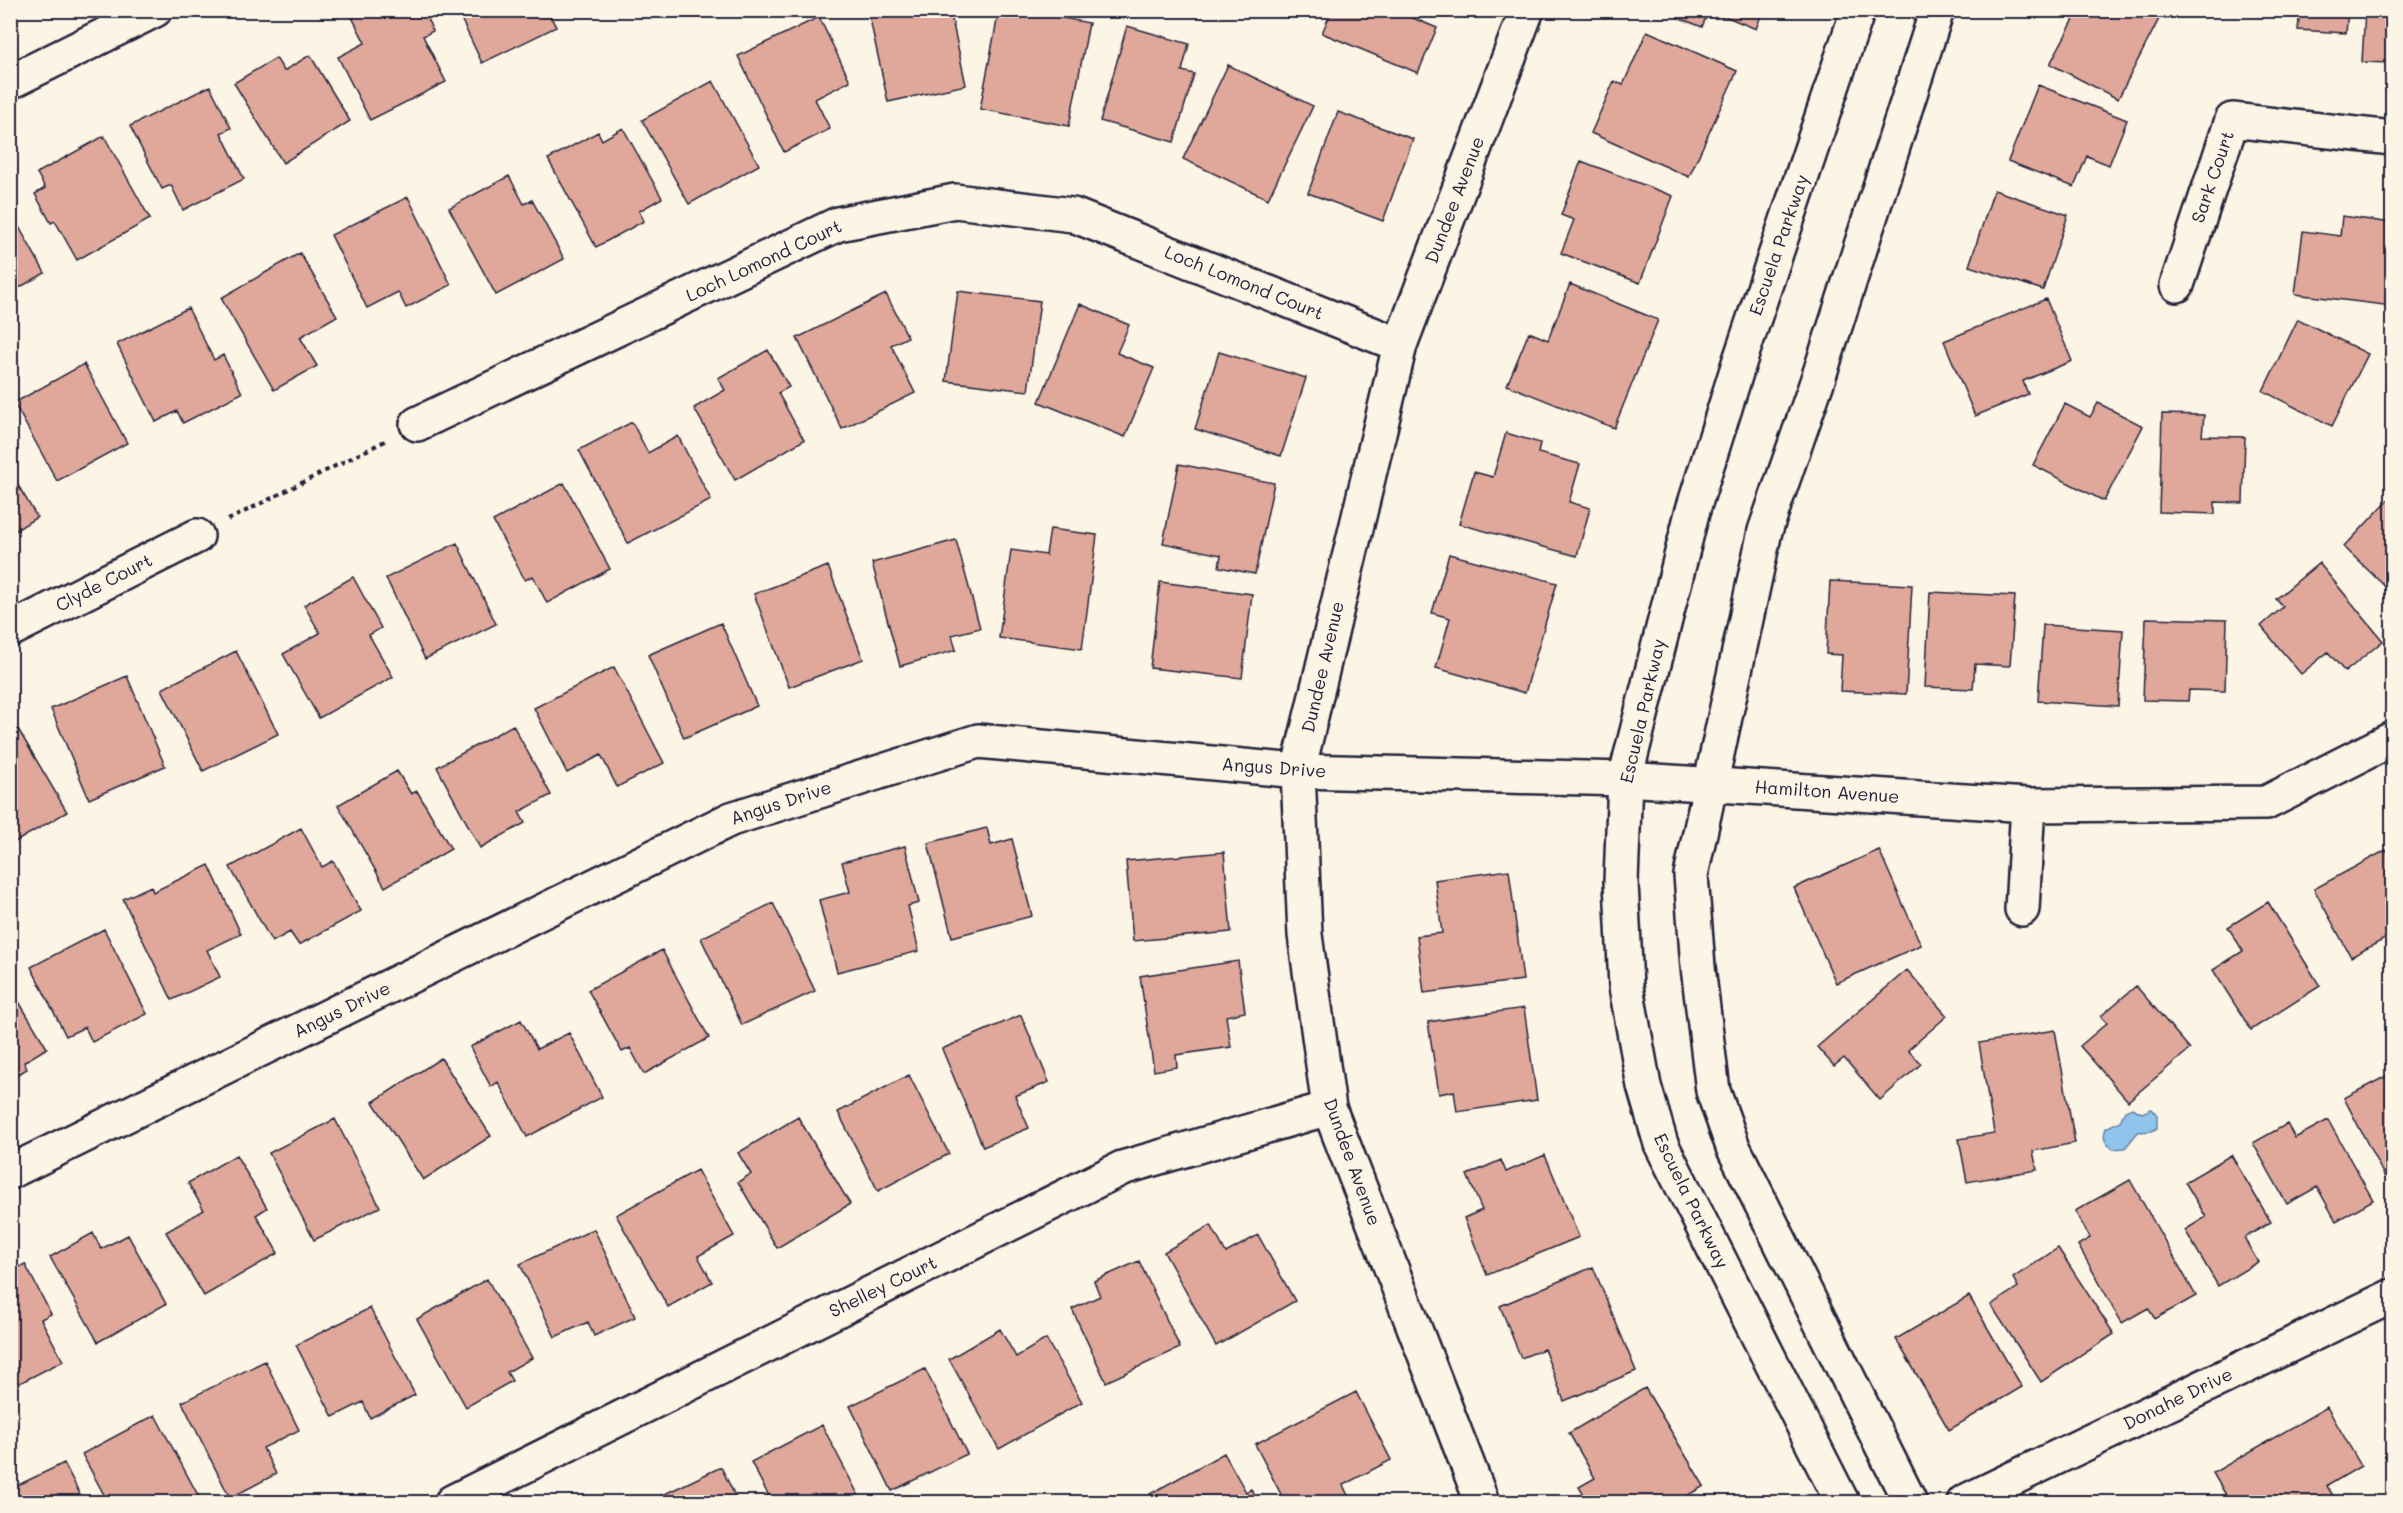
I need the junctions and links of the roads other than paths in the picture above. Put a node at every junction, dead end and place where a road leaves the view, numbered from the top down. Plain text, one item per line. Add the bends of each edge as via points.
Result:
1 (155, 10) edge
2 (1527, 10) edge
3 (1858, 10) edge
4 (1937, 10) edge
5 (10, 82) edge
6 (2392, 138) edge
7 (2176, 285) dead end
8 (1400, 345) junction
9 (417, 424) road end
10 (197, 536) road end
11 (10, 630) edge
12 (2392, 739) edge
13 (1298, 771) junction
14 (1625, 779) junction
15 (1709, 785) junction
16 (2028, 805) junction
17 (2022, 909) dead end
18 (1329, 1108) junction
19 (10, 1172) edge
20 (2392, 1296) edge
21 (452, 1503) edge
22 (1482, 1503) edge
23 (1842, 1503) edge
24 (1910, 1503) edge
25 (1964, 1503) edge

1 - 5 street
2 - 8 street, Dundee Avenue
3 - 14 street, Escuela Parkway via 1692,513
4 - 15 street via 1765,531
6 - 7 street, Sark Court via 2232,120
8 - 9 street, Loch Lomond Court via 1072,215 955,201 838,224
8 - 13 street, Dundee Avenue
10 - 11 street, Clyde Court
12 - 16 street, Hamilton Avenue via 2266,803
13 - 14 street, Angus Drive
13 - 18 street, Dundee Avenue via 1305,935
13 - 19 street, Angus Drive via 978,741 966,744 731,819
14 - 15 street, Hamilton Avenue
14 - 23 street, Escuela Parkway via 1621,882 1626,987 1644,1086 1661,1144
15 - 16 street, Hamilton Avenue
15 - 24 street via 1691,875 1713,1091 1734,1147
16 - 17 street
18 - 21 street, Shelley Court via 1122,1168
18 - 22 street, Dundee Avenue
20 - 25 street, Donahe Drive

